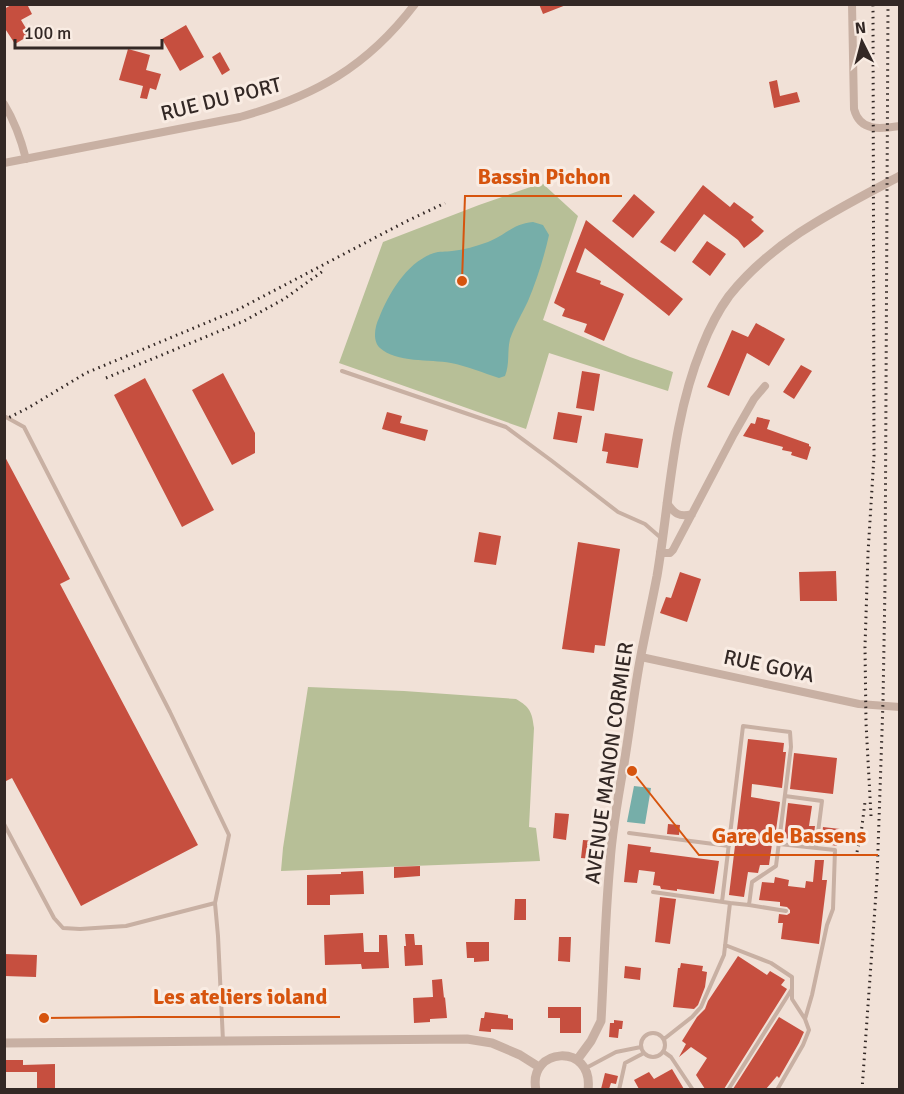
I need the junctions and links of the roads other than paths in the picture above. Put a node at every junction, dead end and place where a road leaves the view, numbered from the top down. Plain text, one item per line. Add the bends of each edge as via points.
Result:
1 (415, 4) edge
2 (852, 4) edge
3 (4, 104) edge
4 (899, 126) edge
5 (26, 159) junction
6 (4, 163) edge
7 (900, 176) edge
8 (342, 371) dead end
9 (765, 386) dead end
10 (4, 416) edge
11 (667, 503) junction
12 (692, 514) junction
13 (662, 539) junction
14 (660, 554) junction
15 (640, 657) junction
16 (895, 706) edge
17 (785, 796) junction
18 (4, 824) edge
19 (629, 833) dead end
20 (779, 844) junction
21 (729, 846) junction
22 (816, 848) junction
23 (653, 892) dead end
24 (722, 902) junction
25 (215, 903) junction
26 (730, 903) junction
27 (750, 905) junction
28 (786, 911) dead end
29 (725, 945) junction
30 (792, 989) junction
31 (805, 1018) junction
32 (664, 1039) junction
33 (223, 1041) junction
34 (4, 1043) edge
35 (641, 1047) junction
36 (664, 1052) junction
37 (644, 1053) junction
38 (577, 1060) junction
39 (539, 1067) junction
40 (585, 1069) junction
41 (536, 1089) edge
42 (588, 1089) edge
43 (619, 1089) edge
44 (693, 1089) edge
45 (728, 1089) edge
46 (777, 1089) edge

1 - 5 street, RUE DU PORT via 397,27 340,75 274,107
2 - 4 street via 856,118 868,127
3 - 5 street via 13,118
5 - 6 street, RUE DU PORT
7 - 11 street, AVENUE MANON CORMIER via 791,238 729,297 694,366 679,426
8 - 13 lane via 506,427 618,512 645,525
9 - 12 street via 754,399
10 - 25 lane via 24,427 171,712 229,835
11 - 12 street via 680,516
11 - 13 street, AVENUE MANON CORMIER
12 - 14 street via 670,554
13 - 14 street, AVENUE MANON CORMIER
14 - 15 street, AVENUE MANON CORMIER
15 - 16 street, RUE GOYA via 858,704
15 - 38 street, AVENUE MANON CORMIER via 615,816 601,1021
17 - 20 lane
17 - 21 lane via 790,732 743,726
17 - 22 lane via 822,801
18 - 25 lane via 63,928 126,926
19 - 21 lane
20 - 22 lane
20 - 27 lane via 776,866 752,882
21 - 24 lane
22 - 31 lane via 836,850 833,909
23 - 24 lane
24 - 26 lane
25 - 33 lane
26 - 27 lane
26 - 29 lane
27 - 28 lane
29 - 30 lane via 792,976
29 - 32 lane via 701,1007
30 - 31 lane via 792,999
30 - 45 lane
31 - 46 lane via 809,1030
32 - 35 lane via 660,1034 648,1034
32 - 36 lane
33 - 34 street
33 - 39 street via 467,1039 492,1043
35 - 37 lane
35 - 40 lane via 616,1052
36 - 37 lane via 652,1058
36 - 44 lane
37 - 43 lane via 625,1063
38 - 39 street via 561,1055
38 - 40 street
39 - 41 street
40 - 42 street

